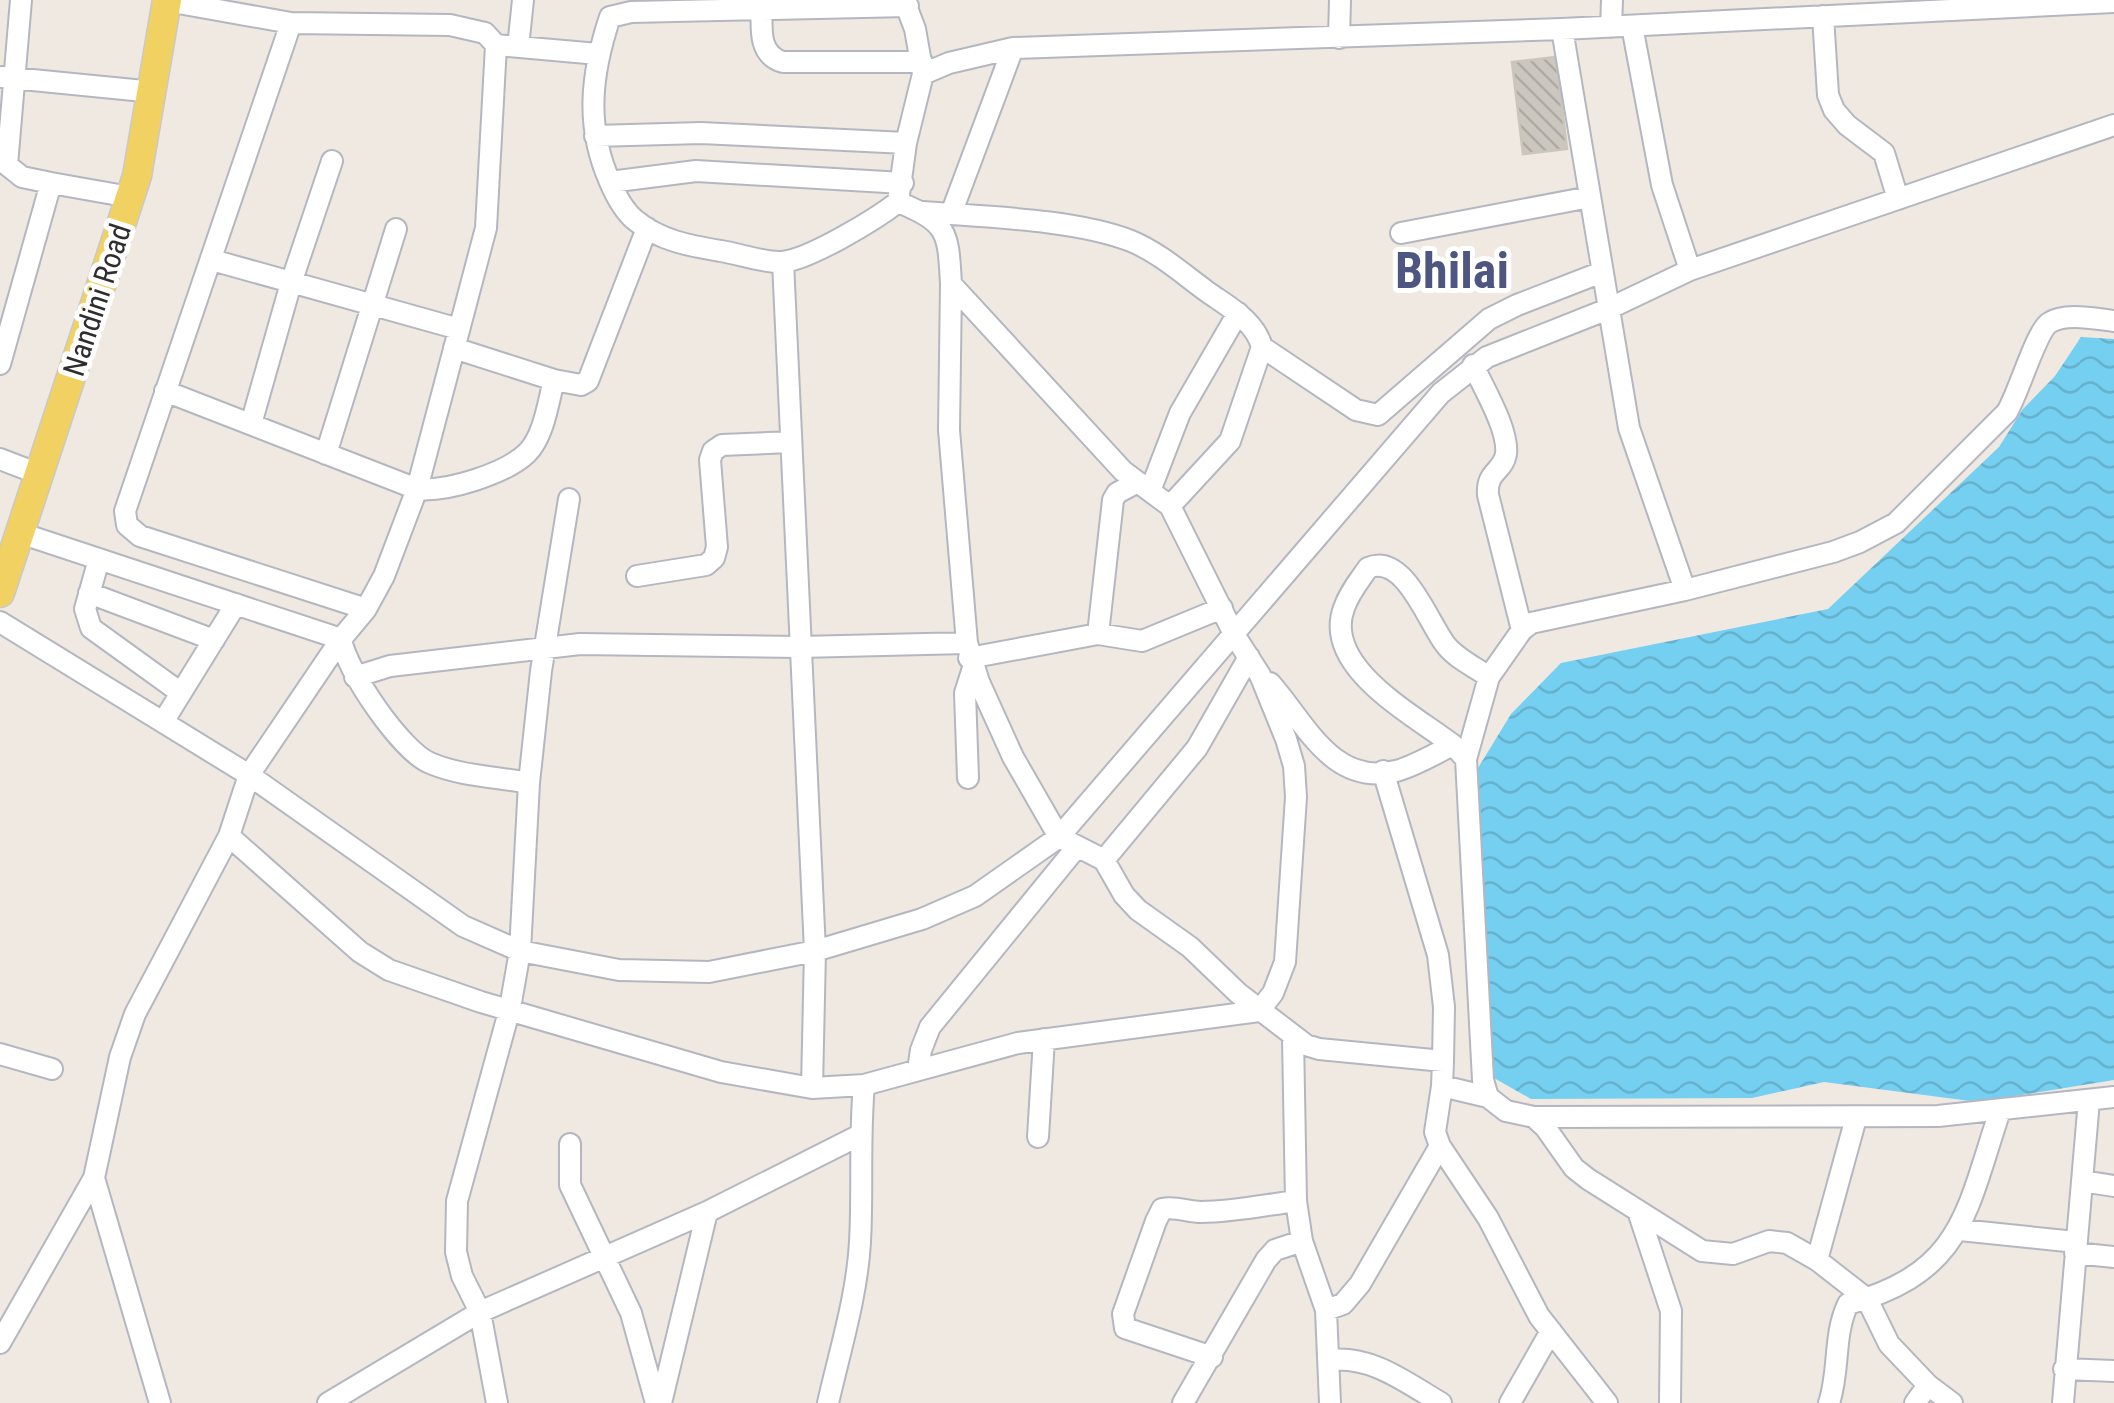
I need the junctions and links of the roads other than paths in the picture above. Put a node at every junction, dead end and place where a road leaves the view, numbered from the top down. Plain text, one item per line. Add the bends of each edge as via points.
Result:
1 (21, 0) edge
2 (167, 0) edge
3 (523, 0) edge
4 (1340, 0) edge
5 (1612, 0) edge
6 (2052, 2) edge
7 (2114, 2) edge
8 (906, 3) edge
9 (762, 4) edge
10 (612, 9) edge
11 (1823, 16) junction
12 (291, 23) junction
13 (1621, 26) junction
14 (1562, 29) junction
15 (1339, 38) junction
16 (507, 46) junction
17 (1013, 48) junction
18 (598, 54) junction
19 (922, 68) junction
20 (6, 78) edge
21 (154, 92) junction
22 (2114, 125) edge
23 (595, 136) junction
24 (906, 142) junction
25 (332, 161) dead end
26 (6, 178) edge
27 (610, 182) junction
28 (52, 183) junction
29 (900, 192) junction
30 (130, 197) junction
31 (1590, 198) junction
32 (1898, 198) junction
33 (923, 212) junction
34 (951, 214) junction
35 (647, 228) junction
36 (396, 229) dead end
37 (1401, 232) dead end
38 (212, 260) junction
39 (782, 262) junction
40 (1690, 270) junction
41 (1602, 272) junction
42 (291, 283) junction
43 (951, 284) junction
44 (373, 305) junction
45 (1608, 309) junction
46 (1238, 314) junction
47 (2113, 315) edge
48 (456, 338) junction
49 (1262, 346) junction
50 (0, 364) edge
51 (1473, 365) junction
52 (554, 380) junction
53 (165, 391) junction
54 (250, 424) junction
55 (791, 442) junction
56 (326, 454) junction
57 (0, 459) edge
58 (40, 474) junction
59 (1144, 486) junction
60 (418, 490) junction
61 (569, 500) dead end
62 (1170, 506) junction
63 (20, 533) junction
64 (98, 559) junction
65 (3, 574) edge
66 (637, 576) dead end
67 (1684, 590) junction
68 (89, 594) junction
69 (236, 604) junction
70 (1222, 608) junction
71 (366, 609) junction
72 (0, 622) edge
73 (1522, 630) junction
74 (1098, 634) junction
75 (1235, 636) junction
76 (341, 639) junction
77 (214, 640) junction
78 (800, 647) junction
79 (544, 650) junction
80 (970, 656) junction
81 (1254, 666) junction
82 (354, 677) junction
83 (1489, 677) junction
84 (181, 693) junction
85 (163, 722) junction
86 (1460, 752) junction
87 (1382, 771) junction
88 (249, 775) junction
89 (968, 778) dead end
90 (530, 783) junction
91 (229, 836) junction
92 (1068, 842) junction
93 (1104, 860) junction
94 (520, 951) junction
95 (815, 951) junction
96 (510, 1008) junction
97 (1259, 1012) junction
98 (1044, 1038) junction
99 (1294, 1038) junction
100 (0, 1054) edge
101 (1443, 1061) junction
102 (52, 1069) dead end
103 (918, 1070) junction
104 (864, 1085) junction
105 (1442, 1086) junction
106 (812, 1088) junction
107 (1488, 1097) junction
108 (2114, 1097) edge
109 (2089, 1100) junction
110 (2000, 1111) junction
111 (1534, 1117) junction
112 (1856, 1118) junction
113 (860, 1135) junction
114 (1038, 1137) dead end
115 (570, 1144) dead end
116 (1440, 1146) junction
117 (94, 1178) junction
118 (2082, 1182) junction
119 (2114, 1186) edge
120 (1296, 1201) junction
121 (1638, 1211) junction
122 (707, 1212) junction
123 (1960, 1230) junction
124 (1302, 1241) junction
125 (2076, 1247) junction
126 (2114, 1257) edge
127 (603, 1258) junction
128 (1817, 1260) junction
129 (1868, 1299) junction
130 (1326, 1310) junction
131 (480, 1312) junction
132 (1551, 1331) junction
133 (0, 1343) edge
134 (1212, 1358) junction
135 (1330, 1360) junction
136 (2064, 1369) junction
137 (2114, 1371) edge
138 (1922, 1394) edge
139 (160, 1403) edge
140 (328, 1403) edge
141 (497, 1403) edge
142 (659, 1403) edge
143 (828, 1403) edge
144 (1184, 1403) edge
145 (1330, 1403) edge
146 (1441, 1403) edge
147 (1510, 1403) edge
148 (1607, 1403) edge
149 (1670, 1403) edge
150 (1829, 1403) edge
151 (1952, 1403) edge
152 (2063, 1403) edge

1 - 20 street
2 - 12 street
2 - 21 main road, Nandini Road
3 - 16 street
4 - 15 street
5 - 13 street
6 - 7 street
6 - 11 street
8 - 9 street
8 - 19 street
9 - 10 street
9 - 19 street via 763,48 770,58
10 - 18 street
11 - 13 street
11 - 32 street via 1834,110 1884,152
12 - 16 street via 450,25 485,32
12 - 38 street
13 - 14 street
13 - 40 street
14 - 15 street
14 - 31 street
15 - 17 street
16 - 18 street
16 - 48 street via 489,206
17 - 19 street
17 - 34 street
18 - 23 street
19 - 24 street
20 - 21 street
20 - 26 street
21 - 30 main road, Nandini Road
22 - 32 street
23 - 24 street
23 - 27 street
24 - 29 street
25 - 42 street
26 - 28 street
27 - 29 street via 696,171
27 - 35 street
28 - 30 street
28 - 50 street
29 - 33 street
29 - 39 street via 876,220
30 - 58 main road, Nandini Road
31 - 37 street
31 - 41 street
32 - 40 street
33 - 34 street
33 - 43 street via 941,226 948,244
34 - 46 street via 1012,218 1132,242
35 - 39 street via 684,245
35 - 52 street via 588,381
36 - 44 street
38 - 42 street
38 - 53 street
39 - 55 street
40 - 45 street
41 - 45 street
41 - 49 street via 1489,319 1378,415 1356,410
42 - 44 street
42 - 54 street
43 - 59 street via 1092,439
43 - 80 street via 950,430
44 - 48 street
44 - 56 street
45 - 51 street
45 - 67 street via 1629,428
46 - 49 street
46 - 59 street
47 - 67 street via 2050,322 2007,412 1896,523 1833,552
48 - 52 street
48 - 60 street
49 - 62 street via 1230,440
51 - 73 street via 1506,438 1506,456 1489,477 1488,495
51 - 75 street via 1428,408
52 - 60 street via 527,452 466,483
53 - 54 street
53 - 71 street via 125,511 127,526 140,536
54 - 56 street
55 - 66 street via 713,450 714,558
55 - 78 street
56 - 60 street
57 - 58 street
58 - 63 main road, Nandini Road
59 - 62 street
59 - 74 street via 1113,500
60 - 71 street
61 - 79 street
62 - 70 street
63 - 64 street
63 - 65 main road, Nandini Road
64 - 68 street
64 - 69 street
67 - 73 street via 1542,619
68 - 77 street
68 - 84 street via 91,628
69 - 76 street
69 - 77 street
70 - 74 street via 1142,642
70 - 75 street
71 - 76 street
72 - 85 street
73 - 83 street
74 - 80 street
75 - 81 street
75 - 92 street
76 - 82 street
76 - 88 street
77 - 84 street
78 - 79 street via 622,643
78 - 80 street
78 - 95 street
79 - 82 street via 390,666
79 - 90 street
80 - 89 street
80 - 92 street via 1013,756
81 - 87 street via 1326,755 1342,766
81 - 93 street via 1197,748
81 - 97 street via 1286,739 1296,797 1285,962
82 - 90 street via 413,753
83 - 86 street
83 - 86 street via 1444,644 1396,571 1368,568 1343,610 1342,646 1359,673
84 - 85 street
85 - 88 street
86 - 87 street
86 - 107 street
87 - 101 street via 1438,954
88 - 91 street
88 - 94 street via 443,914
90 - 94 street
91 - 96 street via 389,970
91 - 117 street via 135,1014
92 - 93 street
92 - 95 street via 922,920
92 - 103 street via 930,1027
93 - 97 street via 1138,910 1190,946
94 - 95 street via 619,970 709,972
94 - 96 street
95 - 106 street
96 - 106 street via 721,1072
96 - 131 street via 457,1201 456,1252
97 - 98 street
97 - 99 street
98 - 103 street
98 - 114 street
99 - 101 street via 1319,1050
99 - 120 street
100 - 102 street
101 - 105 street
103 - 104 street
104 - 106 street
104 - 113 street
105 - 107 street
105 - 116 street via 1435,1132
107 - 111 street via 1506,1112
108 - 109 street
109 - 110 street
109 - 118 street
110 - 112 street
110 - 123 street
111 - 112 street
111 - 121 street via 1574,1168
112 - 128 street
113 - 122 street
113 - 143 street via 856,1276
115 - 127 street via 570,1186
116 - 130 street via 1360,1284 1343,1304
116 - 132 street
117 - 133 street
117 - 139 street
118 - 119 street
118 - 125 street
120 - 124 street
120 - 134 street via 1212,1212 1162,1209 1123,1314 1124,1328
121 - 128 street via 1702,1252 1732,1254 1769,1241
121 - 149 street via 1670,1311
122 - 127 street
122 - 142 street
123 - 125 street
123 - 129 street via 1931,1266
124 - 130 street
124 - 134 street via 1266,1260
125 - 126 street
125 - 136 street
127 - 131 street
127 - 142 street via 631,1313
128 - 129 street
129 - 138 street
129 - 150 street via 1848,1304 1843,1314
130 - 135 street
131 - 140 street
131 - 141 street
132 - 147 street
132 - 148 street
134 - 144 street
135 - 145 street
135 - 146 street via 1367,1361
136 - 137 street
136 - 152 street
138 - 151 street

